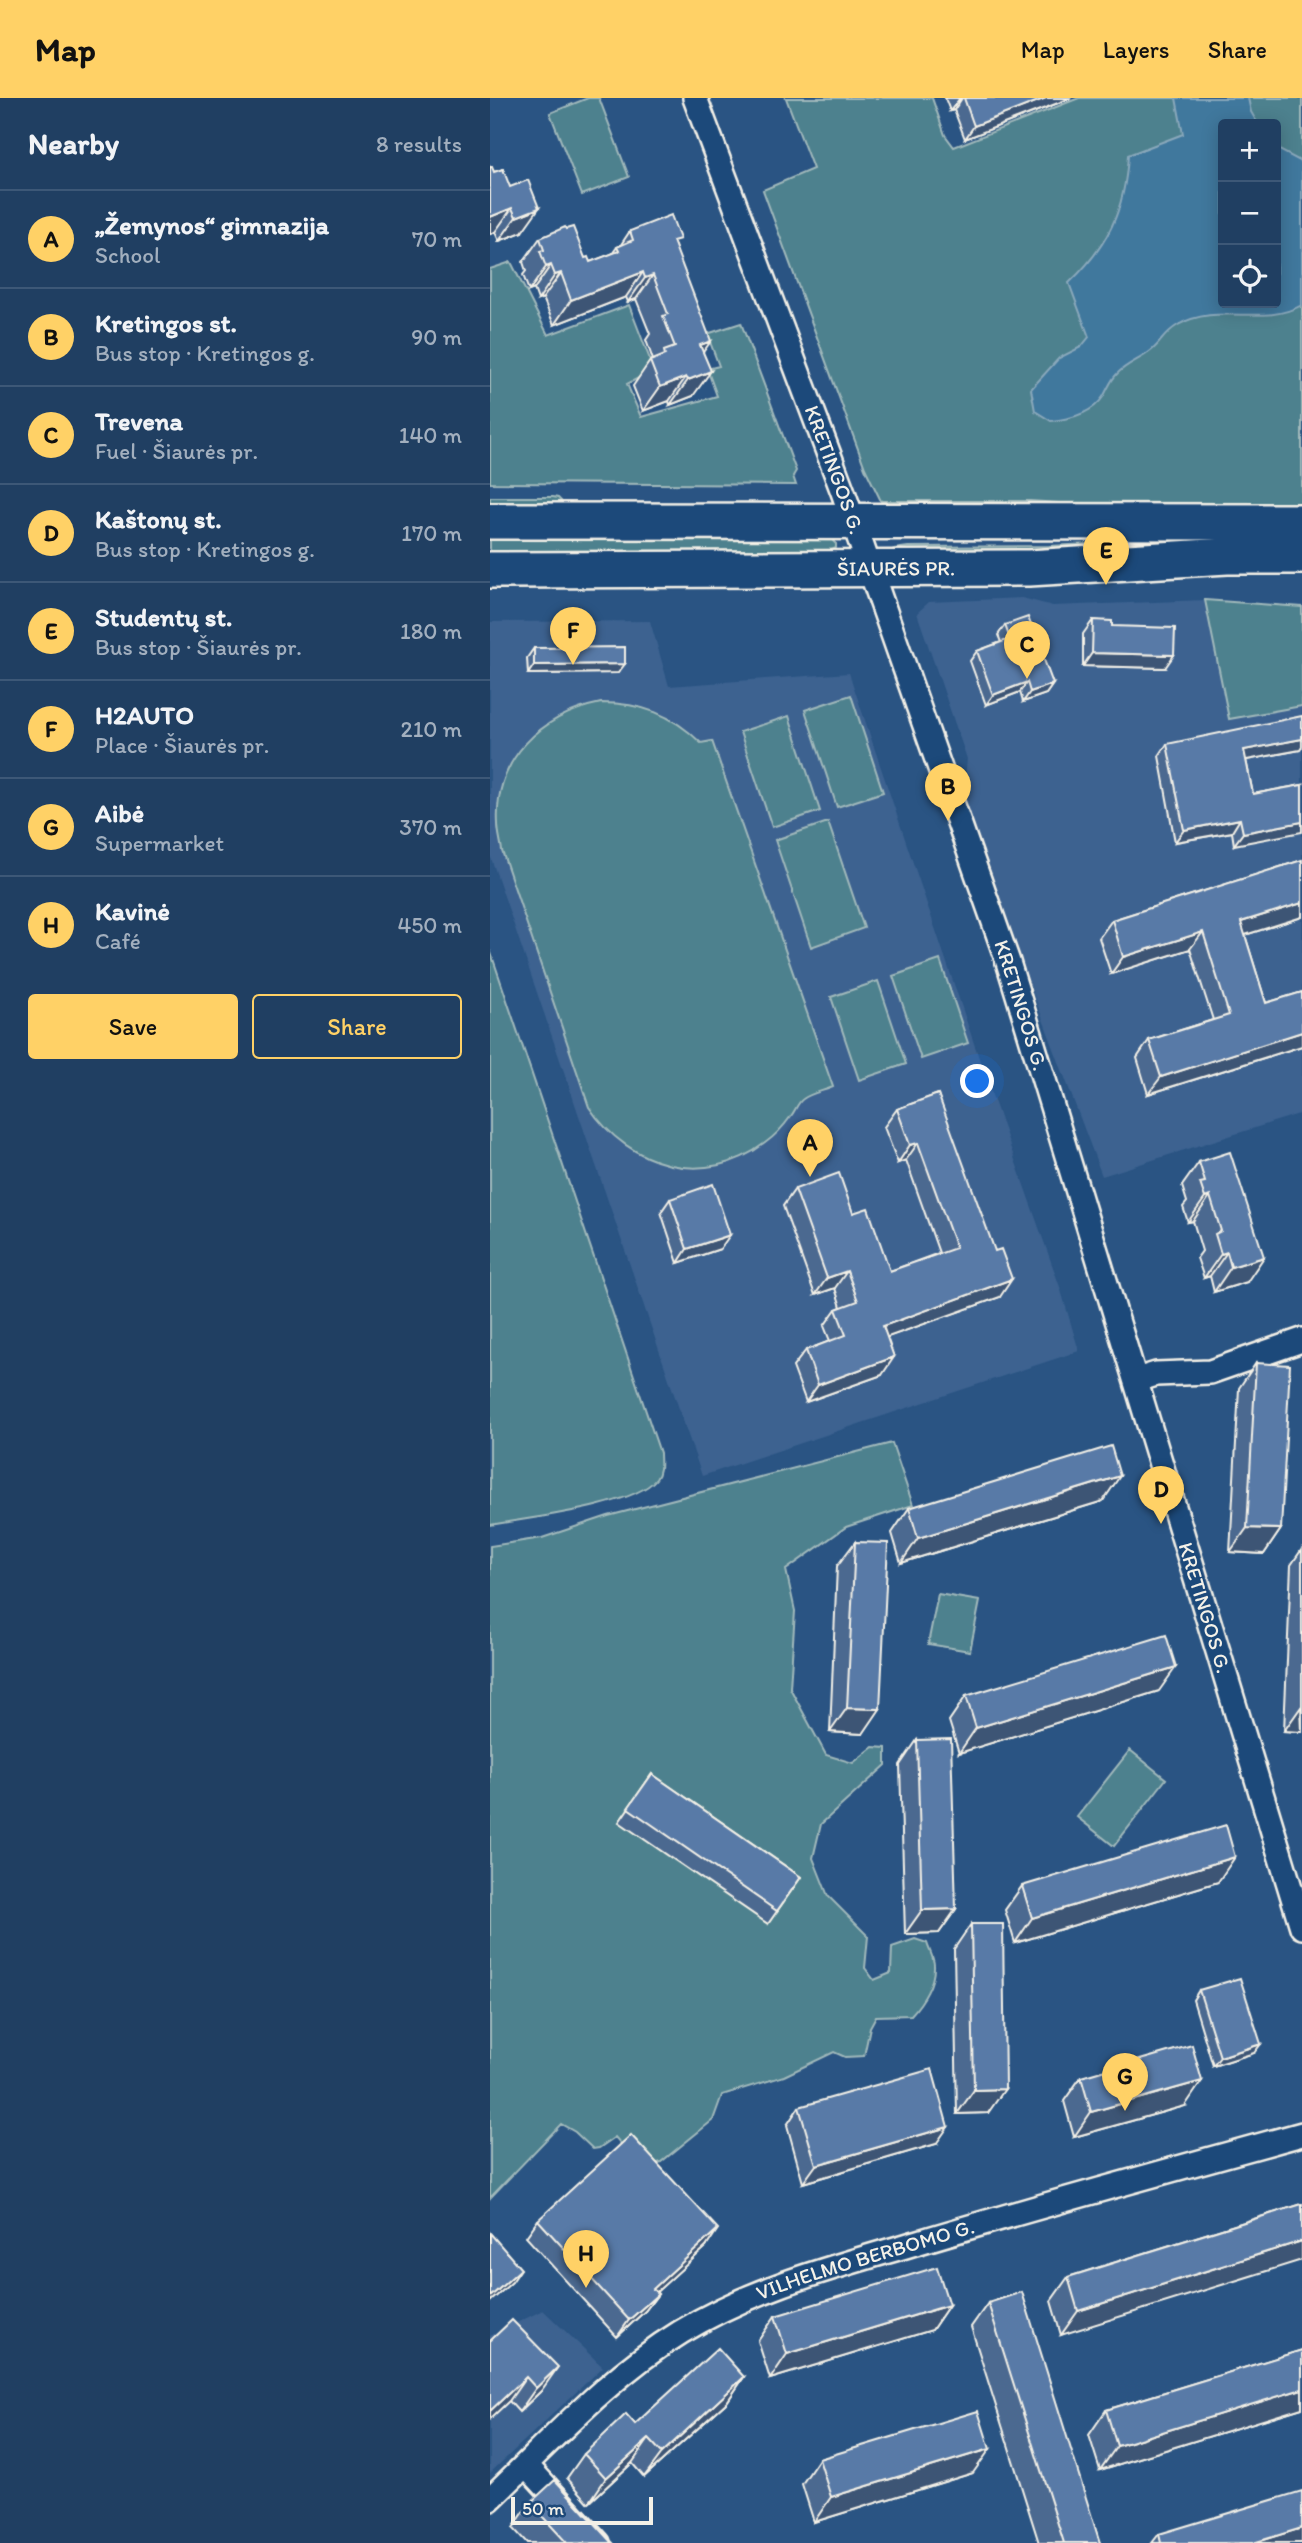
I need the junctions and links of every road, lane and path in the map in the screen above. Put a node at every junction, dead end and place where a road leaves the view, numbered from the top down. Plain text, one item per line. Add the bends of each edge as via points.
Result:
1 (695, 98) edge
2 (490, 521) edge
3 (853, 521) junction
4 (1302, 522) edge
5 (1302, 556) edge
6 (869, 569) junction
7 (490, 570) edge
8 (1302, 1340) edge
9 (1137, 1380) junction
10 (1302, 1927) edge
11 (1302, 2134) edge
12 (526, 2465) junction
13 (490, 2499) edge
14 (598, 2543) edge

1 - 3 street, KRETINGOS G.
2 - 3 main road
3 - 4 main road
3 - 6 street, KRETINGOS G.
5 - 6 main road, ŠIAURĖS PR. via 1029,568
6 - 7 main road, ŠIAURĖS PR.
6 - 9 street, KRETINGOS G. via 1008,962
8 - 9 street via 1210,1372 1156,1374
9 - 10 street, KRETINGOS G.
11 - 12 street, VILHELMO BERBOMO G. via 1027,2209 802,2276 737,2302 628,2368
12 - 13 street, VILHELMO BERBOMO G.
12 - 14 street

